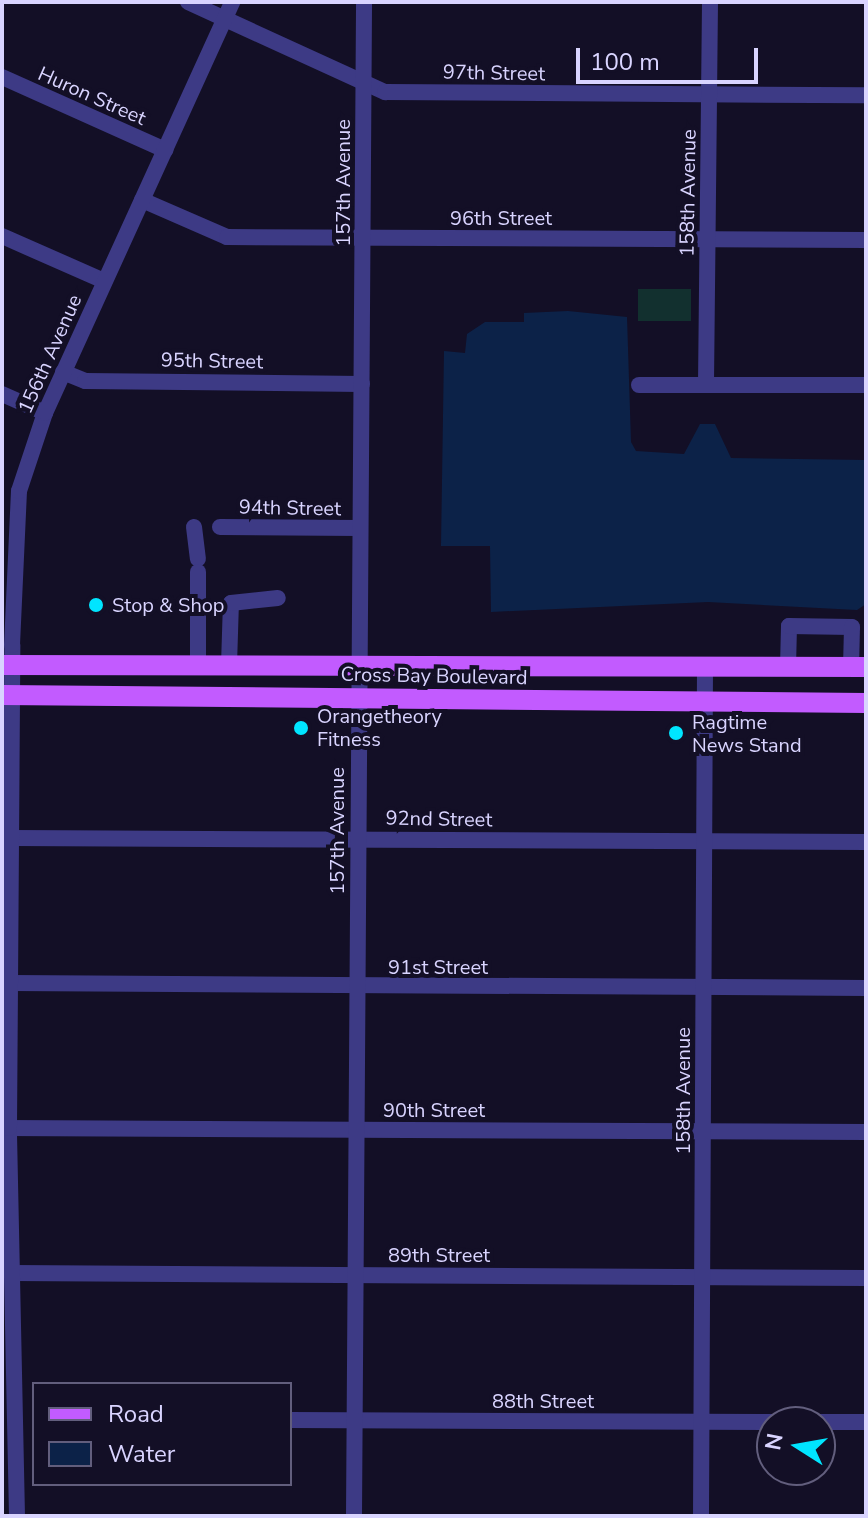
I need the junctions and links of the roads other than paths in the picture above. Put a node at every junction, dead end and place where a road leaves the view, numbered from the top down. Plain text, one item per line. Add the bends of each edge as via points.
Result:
1 (188, 2) edge
2 (232, 2) edge
3 (364, 2) edge
4 (710, 2) edge
5 (225, 18) junction
6 (2, 77) edge
7 (364, 81) junction
8 (709, 94) junction
9 (866, 95) edge
10 (165, 150) junction
11 (142, 200) junction
12 (2, 236) edge
13 (363, 237) junction
14 (708, 240) junction
15 (866, 240) edge
16 (104, 281) junction
17 (63, 372) junction
18 (362, 384) junction
19 (706, 384) junction
20 (639, 385) dead end
21 (866, 385) edge
22 (2, 394) edge
23 (45, 413) junction
24 (194, 527) dead end
25 (220, 527) dead end
26 (359, 528) junction
27 (278, 598) dead end
28 (198, 665) junction
29 (229, 665) junction
30 (7, 666) edge
31 (705, 666) junction
32 (358, 667) junction
33 (788, 667) junction
34 (859, 667) edge
35 (7, 695) edge
36 (166, 696) junction
37 (358, 698) junction
38 (704, 703) junction
39 (866, 703) edge
40 (12, 838) junction
41 (357, 839) junction
42 (705, 842) junction
43 (866, 842) edge
44 (10, 983) junction
45 (356, 986) junction
46 (703, 987) junction
47 (866, 988) edge
48 (6, 1128) edge
49 (356, 1130) junction
50 (703, 1131) junction
51 (866, 1132) edge
52 (11, 1273) junction
53 (355, 1275) junction
54 (702, 1277) junction
55 (866, 1278) edge
56 (25, 1419) edge
57 (292, 1420) edge
58 (354, 1420) junction
59 (701, 1421) junction
60 (756, 1422) edge
61 (836, 1422) edge
62 (866, 1422) edge
63 (17, 1516) edge
64 (354, 1516) edge
65 (701, 1516) edge

1 - 5 street, 97th Street
2 - 5 street, 156th Avenue
3 - 7 street, 157th Avenue
4 - 8 street, 158th Avenue
5 - 7 street, 97th Street
5 - 10 street, 156th Avenue
6 - 10 street, Huron Street
7 - 8 street, 97th Street via 385,92
7 - 13 street, 157th Avenue
8 - 9 street, 97th Street
8 - 14 street, 158th Avenue
10 - 11 street, 156th Avenue
11 - 13 street, 96th Street via 227,237
11 - 16 street, 156th Avenue
12 - 16 street
13 - 14 street, 96th Street
13 - 18 street, 157th Avenue
14 - 15 street, 96th Street
14 - 19 street, 158th Avenue
16 - 17 street, 156th Avenue
17 - 18 street, 95th Street via 85,381
17 - 23 street, 156th Avenue
18 - 26 street, 157th Avenue
19 - 20 street
19 - 21 street
22 - 23 street
23 - 30 street, 156th Avenue via 26,458 17,506
24 - 28 street
25 - 26 street, 94th Street
26 - 32 street, 157th Avenue
27 - 29 street via 231,603
28 - 29 main road, Cross Bay Boulevard
28 - 30 main road, Cross Bay Boulevard
29 - 32 main road, Cross Bay Boulevard
30 - 35 street, 156th Avenue
31 - 32 main road, Cross Bay Boulevard
31 - 33 main road, Cross Bay Boulevard
31 - 38 street, 158th Avenue
32 - 36 main road via 332,685 181,685
32 - 37 street, 157th Avenue
33 - 34 main road, Cross Bay Boulevard
33 - 34 street via 789,626 852,627
35 - 36 main road, Cross Bay Boulevard
35 - 40 street, 156th Avenue
36 - 37 main road, Cross Bay Boulevard
37 - 38 main road, Cross Bay Boulevard
37 - 41 street, 157th Avenue
38 - 39 main road, Cross Bay Boulevard
38 - 42 street, 158th Avenue
40 - 41 street, 92nd Street
40 - 44 street, 156th Avenue
41 - 42 street, 92nd Street
41 - 45 street, 157th Avenue
42 - 43 street, 92nd Street
42 - 46 street, 158th Avenue
44 - 45 street, 91st Street
44 - 48 street, 156th Avenue
45 - 46 street, 91st Street
45 - 49 street, 157th Avenue
46 - 47 street, 91st Street
46 - 50 street, 158th Avenue
48 - 49 street, 90th Street
48 - 52 street, 156th Avenue
49 - 50 street, 90th Street
49 - 53 street, 157th Avenue
50 - 51 street, 90th Street
50 - 54 street, 158th Avenue
52 - 53 street, 89th Street
52 - 56 street, 156th Avenue
53 - 54 street, 89th Street
53 - 58 street, 157th Avenue
54 - 55 street, 89th Street
54 - 59 street, 158th Avenue
56 - 63 street, 156th Avenue
57 - 58 street, 88th Street
58 - 59 street, 88th Street
58 - 64 street, 157th Avenue
59 - 60 street, 88th Street
59 - 65 street, 158th Avenue
61 - 62 street

